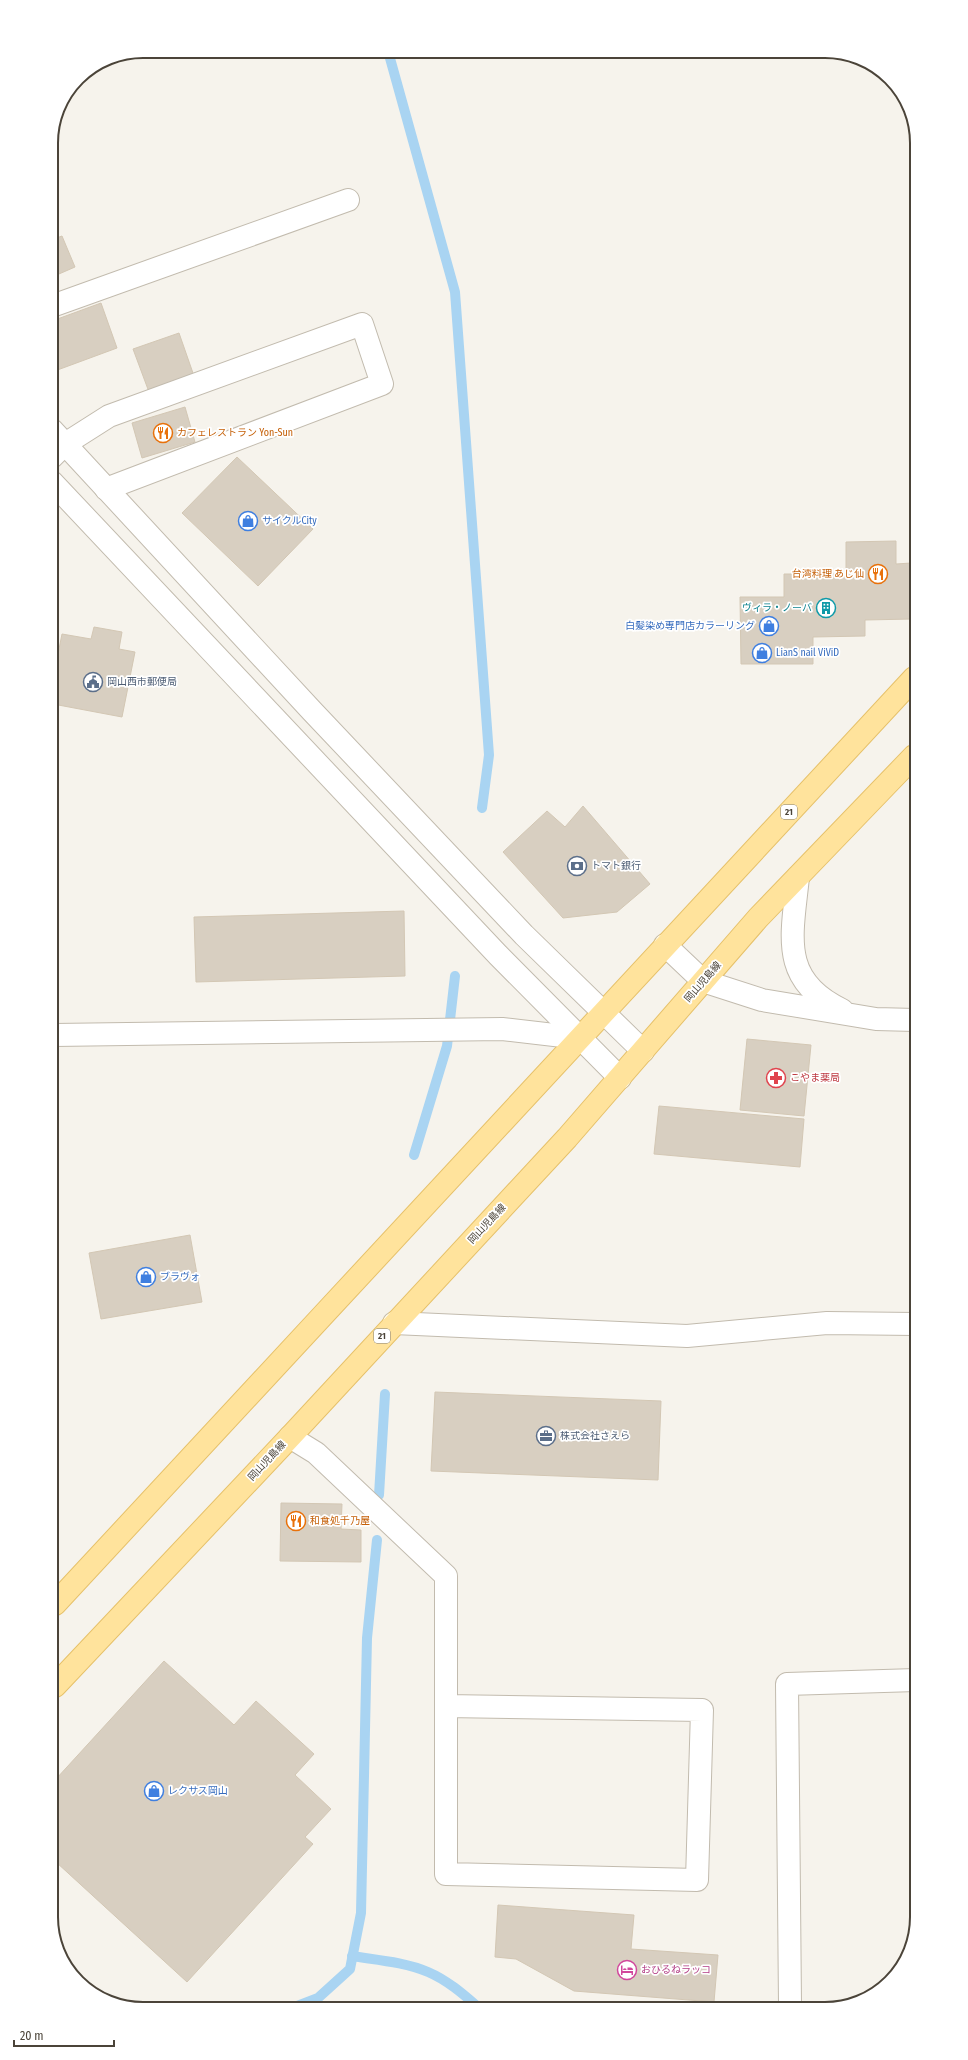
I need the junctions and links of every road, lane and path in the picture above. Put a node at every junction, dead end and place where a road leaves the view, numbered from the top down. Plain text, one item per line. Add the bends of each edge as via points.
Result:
1 (348, 200) dead end
2 (58, 304) edge
3 (58, 442) edge
4 (58, 445) edge
5 (58, 488) edge
6 (106, 489) junction
7 (910, 682) edge
8 (910, 760) edge
9 (798, 877) junction
10 (665, 945) junction
11 (703, 981) junction
12 (604, 1012) junction
13 (854, 1016) junction
14 (910, 1020) edge
15 (58, 1035) edge
16 (580, 1038) junction
17 (643, 1051) junction
18 (620, 1078) junction
19 (394, 1323) junction
20 (910, 1324) edge
21 (290, 1437) junction
22 (58, 1601) edge
23 (910, 1680) edge
24 (58, 1683) edge
25 (446, 1706) junction
26 (790, 2002) edge

1 - 2 street
3 - 6 street via 109,416 362,324 382,384
4 - 6 street
5 - 16 street via 498,955
6 - 12 street via 524,935
7 - 10 main road, 21
8 - 9 main road, 岡山児島線 / 21
9 - 11 main road, 岡山児島線 / 21
9 - 13 street via 792,942 798,971 808,987 831,1004
10 - 11 street
10 - 12 main road, 21
11 - 13 street via 762,1000
11 - 17 main road, 岡山児島線 / 21
12 - 16 main road, 21
12 - 17 street
13 - 14 street
15 - 16 street via 502,1029
16 - 18 street
16 - 22 main road, 21
17 - 18 main road, 岡山児島線 / 21
18 - 19 main road, 岡山児島線 / 21
19 - 20 street via 688,1336 827,1323
19 - 21 main road, 岡山児島線 / 21
21 - 24 main road, 岡山児島線 / 21
21 - 25 street via 316,1454 446,1576
23 - 26 street via 787,1684
25 - 25 street via 446,1874 697,1880 702,1710

